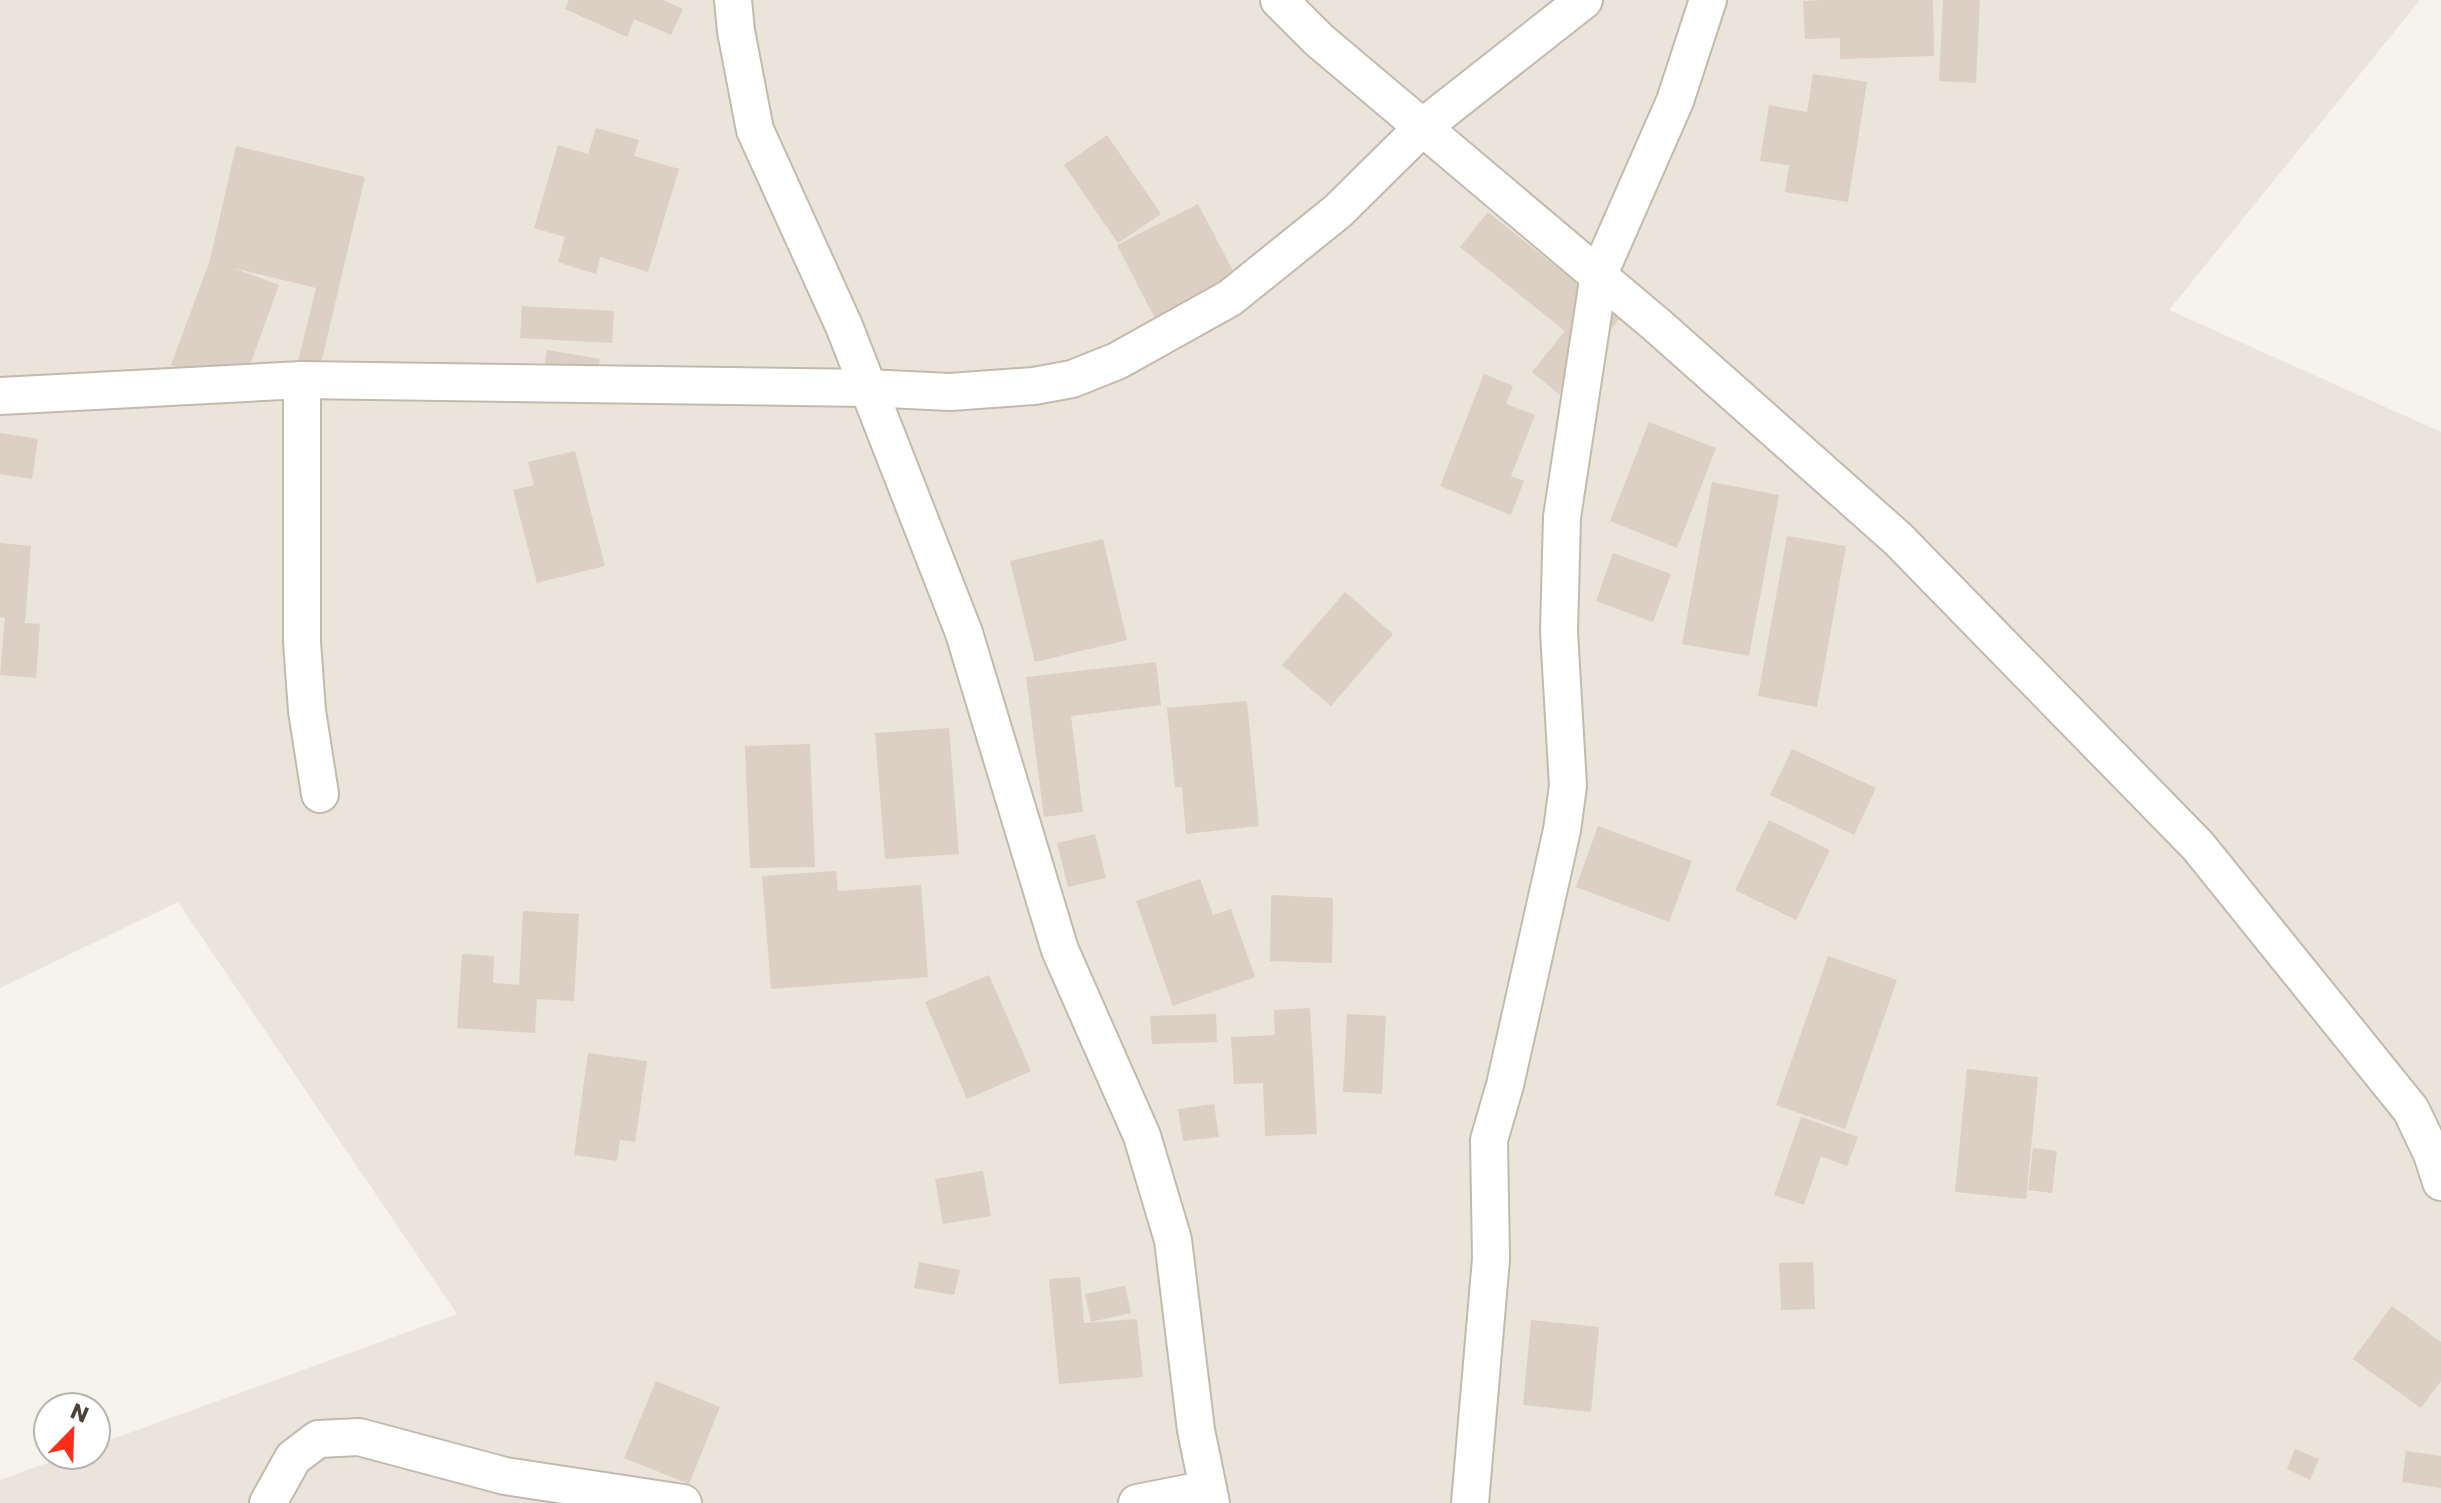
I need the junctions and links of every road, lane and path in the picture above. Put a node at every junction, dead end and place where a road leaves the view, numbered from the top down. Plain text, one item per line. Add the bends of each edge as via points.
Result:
1 (733, 0) edge
2 (1279, 0) edge
3 (1584, 0) edge
4 (1708, 0) edge
5 (1424, 126) junction
6 (1599, 274) junction
7 (302, 380) junction
8 (867, 388) junction
9 (0, 396) edge
10 (320, 794) dead end
11 (2441, 1182) edge
12 (1209, 1496) edge
13 (268, 1503) edge
14 (683, 1503) edge
15 (1137, 1503) edge
16 (1470, 1503) edge

1 - 8 street via 755,130
2 - 5 street
3 - 5 street
4 - 6 street via 1675,101
5 - 6 street
5 - 8 street via 1338,211 1230,298 1117,361 1072,379 1034,386 950,392
6 - 11 street via 1898,539 2198,846 2411,1110
6 - 16 street via 1562,517 1559,632 1568,786 1489,1140 1491,1259
7 - 8 street
7 - 9 street
7 - 10 street via 302,642
8 - 12 street via 964,633 1060,950 1142,1136 1173,1240
12 - 15 street
13 - 14 street via 293,1458 318,1439 359,1437 505,1476

